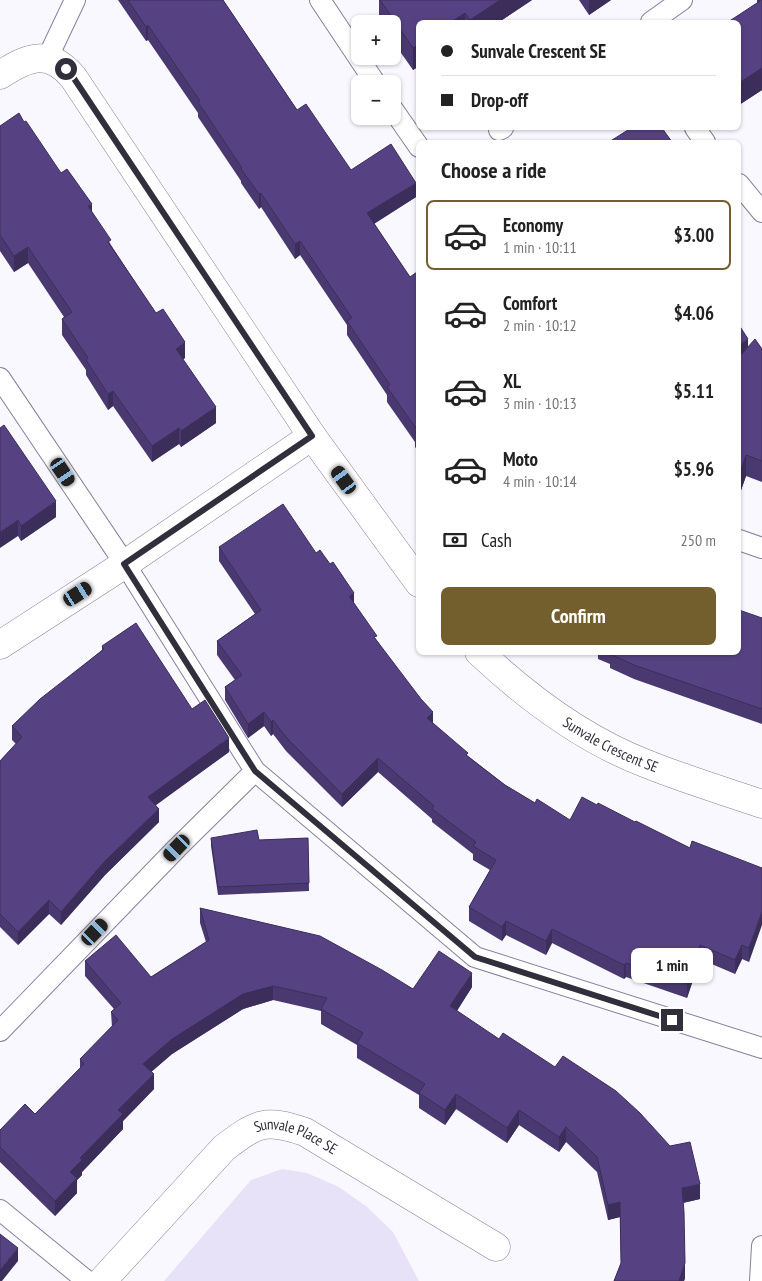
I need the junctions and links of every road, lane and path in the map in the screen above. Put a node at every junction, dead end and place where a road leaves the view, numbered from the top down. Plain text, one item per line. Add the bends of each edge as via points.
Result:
1 (75, 0) edge
2 (320, 0) edge
3 (682, 0) edge
4 (654, 20) edge
5 (47, 59) junction
6 (0, 75) edge
7 (370, 75) edge
8 (401, 121) edge
9 (696, 130) edge
10 (703, 140) edge
11 (416, 143) edge
12 (741, 186) edge
13 (762, 212) edge
14 (0, 378) edge
15 (312, 436) junction
16 (741, 541) edge
17 (762, 548) edge
18 (124, 564) junction
19 (416, 579) edge
20 (0, 645) edge
21 (482, 655) edge
22 (255, 771) junction
23 (762, 804) edge
24 (0, 1030) edge
25 (762, 1048) edge
26 (0, 1210) edge
27 (762, 1246) edge
28 (496, 1247) dead end
29 (87, 1281) edge
30 (102, 1281) edge
31 (760, 1281) edge

1 - 5 lane
2 - 7 lane
3 - 4 lane
5 - 6 street via 26,60
5 - 15 street via 58,62 73,77
8 - 11 lane
9 - 10 lane
12 - 13 lane
14 - 18 lane
15 - 18 street
15 - 19 street
16 - 17 lane
18 - 20 street
18 - 22 lane
21 - 23 street, Sunvale Crescent SE via 541,704 610,747 646,764
22 - 24 lane
22 - 25 lane via 475,957
26 - 29 lane
27 - 31 lane
28 - 30 street, Sunvale Place SE via 305,1132 284,1125 263,1124 224,1148

